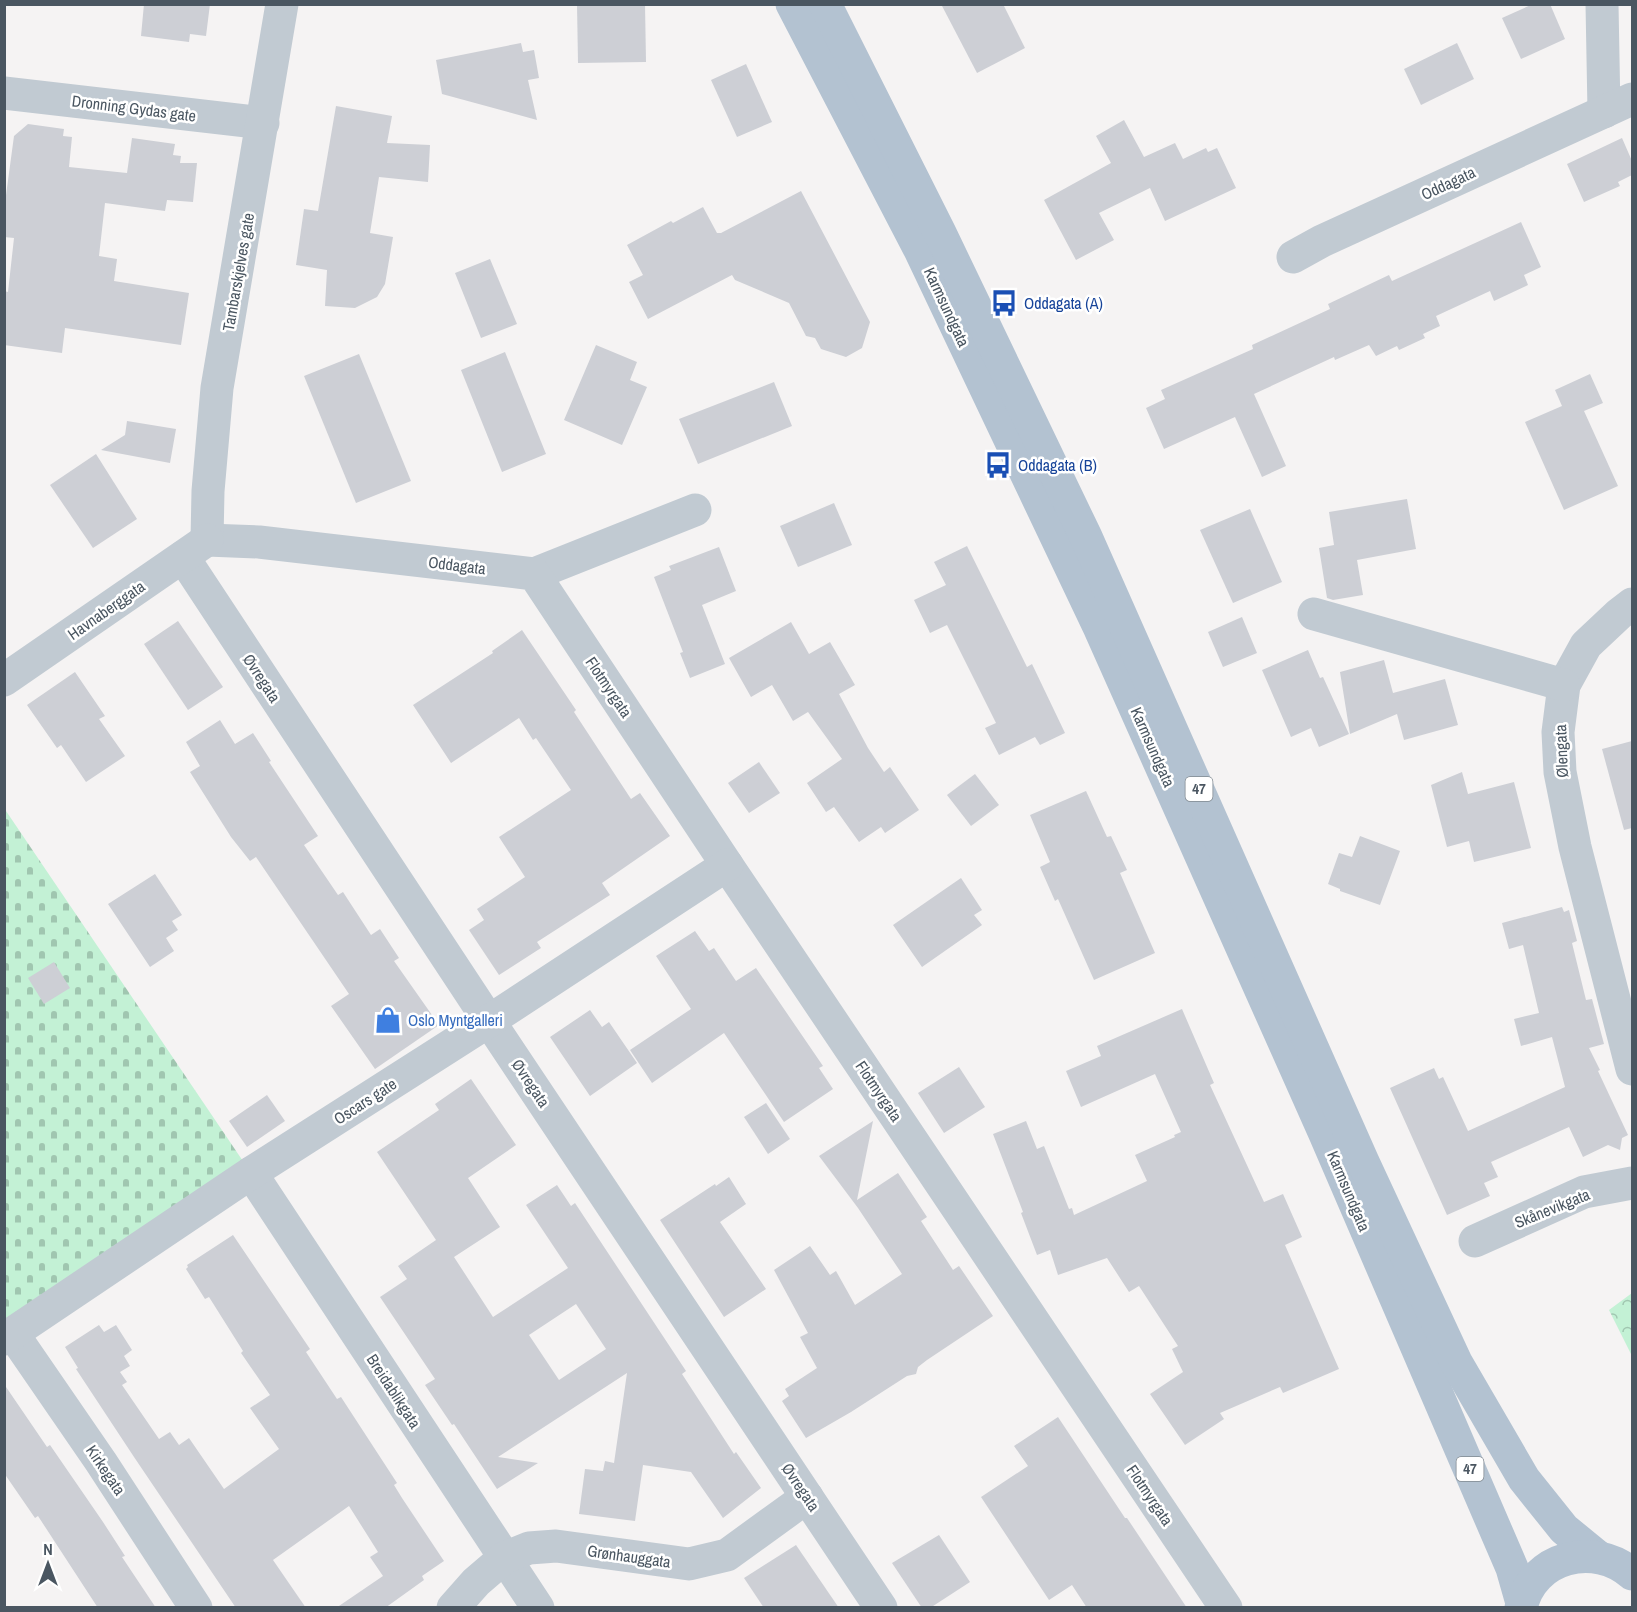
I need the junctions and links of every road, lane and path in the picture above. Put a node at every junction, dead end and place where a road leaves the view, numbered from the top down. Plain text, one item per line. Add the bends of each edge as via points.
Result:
1 (282, 4) edge
2 (792, 4) edge
3 (825, 4) edge
4 (1602, 4) edge
5 (4, 93) edge
6 (1618, 105) edge
7 (263, 123) junction
8 (1293, 257) dead end
9 (695, 510) dead end
10 (195, 549) junction
11 (534, 574) junction
12 (1632, 604) edge
13 (1314, 614) dead end
14 (4, 680) edge
15 (1564, 685) junction
16 (727, 865) junction
17 (489, 1021) junction
18 (1632, 1069) edge
19 (251, 1173) junction
20 (1632, 1183) edge
21 (1475, 1241) dead end
22 (9, 1336) edge
23 (807, 1497) junction
24 (1597, 1556) junction
25 (504, 1558) junction
26 (1632, 1574) edge
27 (1522, 1606) edge
28 (196, 1608) edge
29 (453, 1608) edge
30 (538, 1608) edge
31 (881, 1608) edge
32 (1226, 1608) edge

1 - 7 street, Tambarskjelves gate
2 - 27 main road, Karmsundgata / 47 via 920,250 1100,629 1385,1273 1512,1568
3 - 24 main road, Karmsundgata / 47 via 1086,537 1363,1162 1456,1362 1524,1479 1564,1529
4 - 6 street, Oddagata
5 - 7 street, Dronning Gydas gate
6 - 8 street, Oddagata
7 - 10 street, Tambarskjelves gate via 217,388 208,490
9 - 11 street, Oddagata
10 - 11 street, Oddagata via 259,542
10 - 14 street, Havnaberggata
10 - 17 street, Øvregata
11 - 16 street, Flotmyrgata
12 - 15 street via 1586,645
13 - 15 street
15 - 18 street, Ølengata via 1558,732 1560,772 1575,847
16 - 17 street, Oscars gate
16 - 32 street, Flotmyrgata
17 - 19 street, Oscars gate
17 - 23 street, Øvregata
19 - 22 street, Oscars gate
19 - 25 street, Breidablikgata
20 - 21 street, Skånevikgata via 1584,1192
22 - 28 street, Kirkegata via 101,1462
23 - 25 street, Grønhauggata via 727,1555 689,1564 556,1546 529,1548
23 - 31 street, Øvregata
24 - 26 main road, 47
24 - 27 main road, 47 via 1577,1556 1542,1571
25 - 29 street, Grønhauggata
25 - 30 street, Breidablikgata

